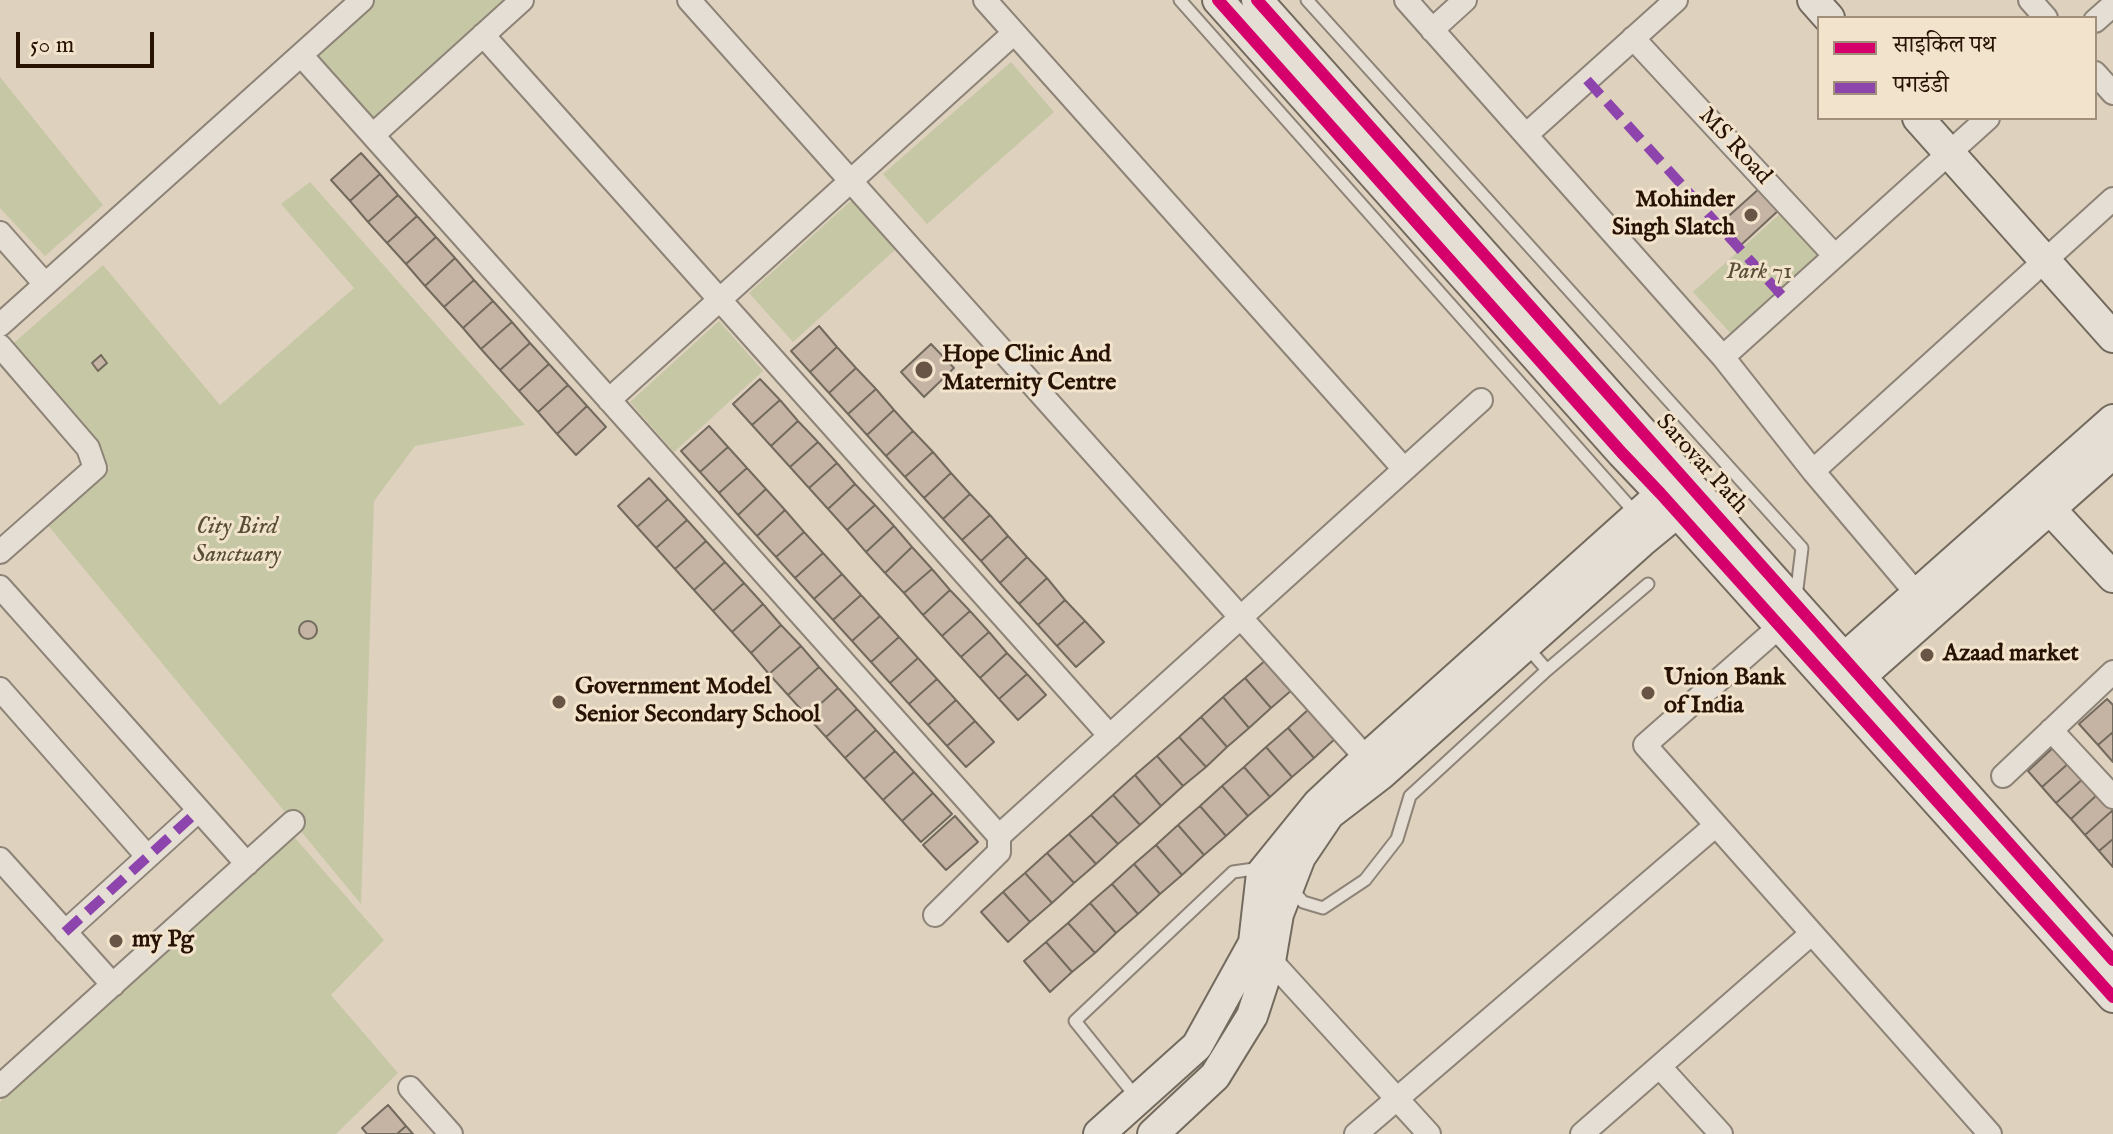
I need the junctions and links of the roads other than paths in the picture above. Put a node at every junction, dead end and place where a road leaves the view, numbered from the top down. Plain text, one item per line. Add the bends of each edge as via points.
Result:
1 (362, 0) edge
2 (522, 0) edge
3 (689, 0) edge
4 (985, 0) edge
5 (1180, 0) edge
6 (1218, 0) edge
7 (1257, 0) edge
8 (1307, 0) edge
9 (1406, 0) edge
10 (1465, 0) edge
11 (1676, 0) edge
12 (1813, 0) edge
13 (2030, 0) edge
14 (2113, 5) edge
15 (1827, 16) edge
16 (2044, 16) edge
17 (2097, 19) edge
18 (1432, 30) junction
19 (1014, 33) junction
20 (483, 35) junction
21 (1633, 38) junction
22 (301, 55) junction
23 (2097, 75) edge
24 (2113, 93) edge
25 (1920, 120) edge
26 (1986, 120) edge
27 (373, 135) junction
28 (1526, 135) junction
29 (1949, 153) junction
30 (851, 181) junction
31 (2113, 199) edge
32 (0, 233) edge
33 (1835, 256) junction
34 (2045, 261) junction
35 (45, 284) junction
36 (720, 300) junction
37 (0, 325) edge
38 (2113, 337) edge
39 (0, 346) edge
40 (1723, 357) junction
41 (609, 400) junction
42 (1481, 400) dead end
43 (2113, 420) edge
44 (1622, 453) junction
45 (2113, 453) edge
46 (1404, 469) junction
47 (1813, 471) junction
48 (1680, 494) junction
49 (2042, 500) junction
50 (1631, 529) junction
51 (1707, 548) junction
52 (0, 552) edge
53 (2113, 577) edge
54 (1648, 584) dead end
55 (0, 587) edge
56 (1917, 594) junction
57 (1787, 615) junction
58 (1240, 617) junction
59 (1519, 636) junction
60 (1547, 670) junction
61 (2113, 672) edge
62 (1842, 676) junction
63 (0, 689) edge
64 (2051, 730) junction
65 (1110, 736) junction
66 (1374, 766) junction
67 (2003, 776) dead end
68 (2113, 797) edge
69 (198, 811) junction
70 (293, 822) dead end
71 (1715, 826) junction
72 (999, 836) junction
73 (147, 856) junction
74 (0, 859) edge
75 (247, 864) junction
76 (1275, 879) junction
77 (935, 915) dead end
78 (65, 932) junction
79 (1811, 934) junction
80 (1262, 952) junction
81 (2113, 960) edge
82 (113, 985) junction
83 (2113, 997) edge
84 (1660, 1067) junction
85 (0, 1086) edge
86 (410, 1088) dead end
87 (1137, 1098) junction
88 (1396, 1098) junction
89 (451, 1134) edge
90 (1099, 1134) edge
91 (1153, 1134) edge
92 (1356, 1134) edge
93 (1429, 1134) edge
94 (1582, 1134) edge
95 (1721, 1134) edge
96 (1990, 1134) edge

1 - 22 street
2 - 20 street
3 - 30 street
4 - 19 street
5 - 50 lane
6 - 44 main road, Sarovar Path
7 - 48 main road, Sarovar Path
8 - 57 lane via 1802,548
9 - 18 street
10 - 18 street
11 - 21 street
12 - 15 main road
13 - 16 street
14 - 17 street
18 - 28 street
19 - 30 street
19 - 46 street
20 - 27 street
20 - 36 street
21 - 28 street
21 - 33 street, MS Road
22 - 27 street
22 - 35 street
23 - 24 street
25 - 29 main road
26 - 29 street
27 - 41 street
28 - 40 street
29 - 33 street
29 - 34 main road
30 - 36 street
30 - 58 street
31 - 34 street
32 - 35 street
33 - 40 street
34 - 38 main road
34 - 47 street
35 - 37 street
36 - 41 street
36 - 65 street
39 - 52 street via 88,448 95,468
40 - 47 street
41 - 72 street
42 - 46 street
43 - 49 main road
44 - 48 main road, Sarovar Path
44 - 50 main road via 1633,488
45 - 49 main road
46 - 58 street
47 - 56 street
48 - 50 main road
48 - 51 main road, Sarovar Path
48 - 57 main road, Sarovar Path
49 - 53 main road
49 - 56 main road
49 - 62 main road
50 - 51 main road
50 - 59 main road
51 - 57 main road, Sarovar Path
54 - 60 lane
55 - 69 street
56 - 62 main road
57 - 62 main road, Sarovar Path
57 - 71 street via 1645,745
58 - 65 street
58 - 66 street
59 - 60 lane
59 - 66 main road
60 - 76 lane via 1410,796 1397,839 1365,880 1323,908 1303,902
61 - 64 street
62 - 81 main road, Sarovar Path
62 - 83 main road, Sarovar Path
63 - 73 street
64 - 67 street
64 - 68 street
65 - 72 street
66 - 76 main road via 1329,814 1300,857
69 - 73 street
69 - 75 street
70 - 75 street
71 - 79 street
71 - 88 street
72 - 77 street via 999,852
73 - 78 street
74 - 78 street
75 - 82 street
76 - 80 main road via 1278,914
76 - 87 lane via 1254,869 1233,872 1075,1021
78 - 82 street
79 - 84 street
79 - 96 street
80 - 87 main road via 1197,1046
80 - 88 street
80 - 91 main road via 1252,1016 1215,1076
82 - 85 street
84 - 94 street
84 - 95 street
86 - 89 street
87 - 90 main road
88 - 92 street
88 - 93 street

